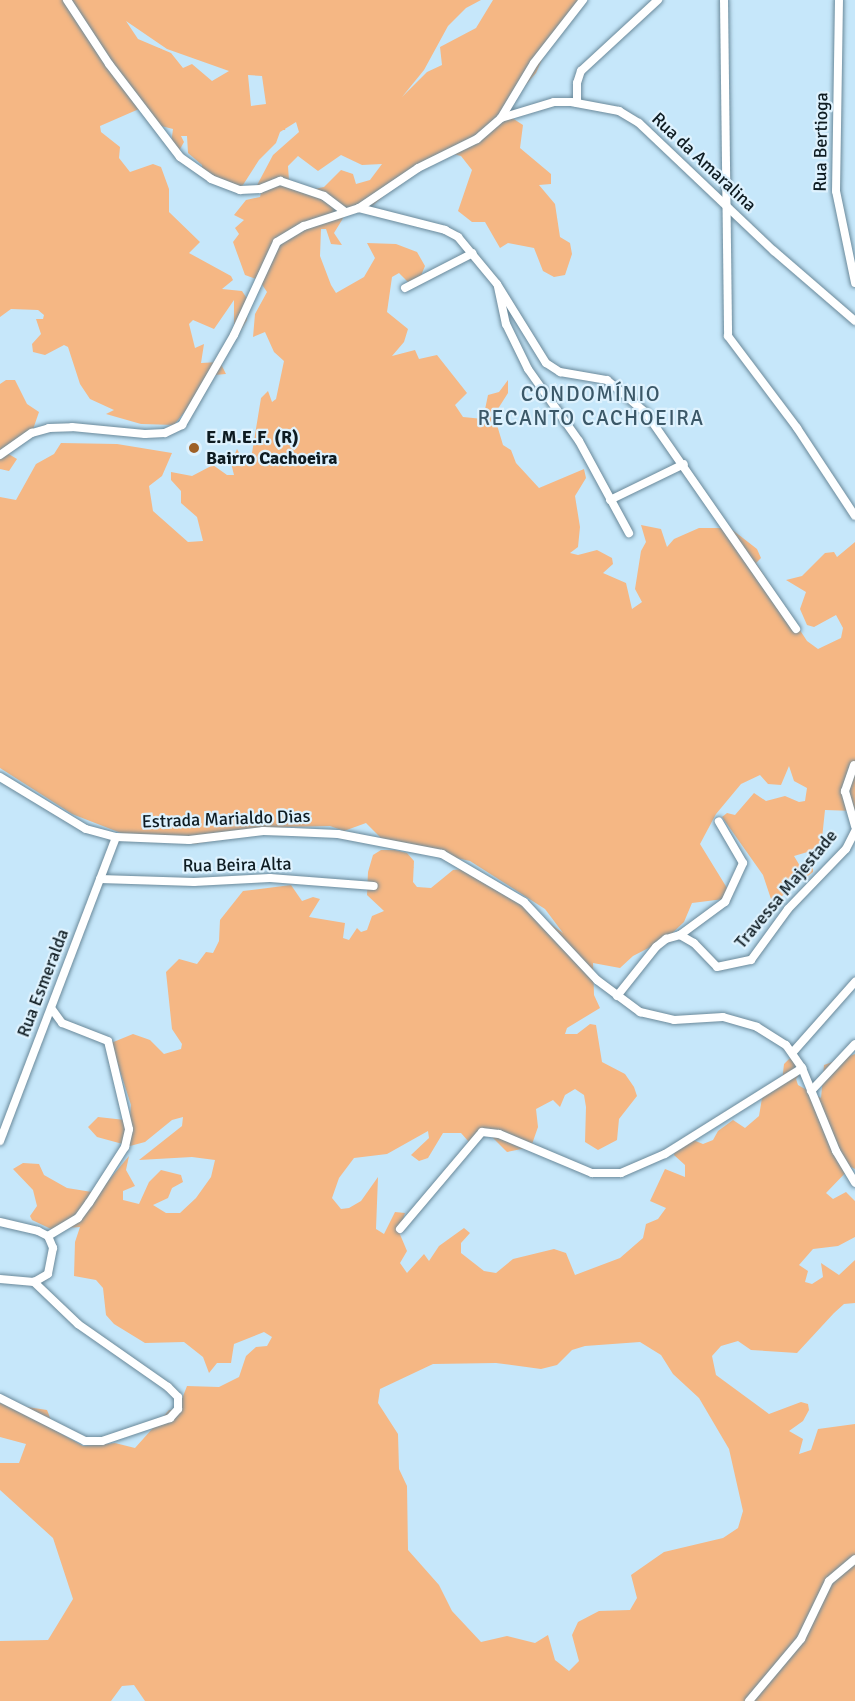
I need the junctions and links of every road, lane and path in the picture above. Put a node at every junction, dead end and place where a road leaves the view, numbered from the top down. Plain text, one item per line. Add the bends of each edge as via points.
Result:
1 (67, 0) edge
2 (583, 0) edge
3 (658, 0) edge
4 (724, 0) edge
5 (839, 0) edge
6 (577, 103) junction
7 (501, 118) junction
8 (725, 205) junction
9 (359, 208) junction
10 (345, 212) junction
11 (473, 253) junction
12 (855, 283) edge
13 (497, 284) junction
14 (405, 288) dead end
15 (855, 321) edge
16 (0, 455) edge
17 (684, 464) junction
18 (610, 500) junction
19 (855, 516) edge
20 (629, 533) dead end
21 (796, 629) dead end
22 (854, 765) edge
23 (0, 777) edge
24 (719, 822) dead end
25 (855, 829) edge
26 (116, 837) junction
27 (100, 879) junction
28 (374, 886) dead end
29 (680, 935) junction
30 (855, 982) edge
31 (617, 996) junction
32 (51, 1009) junction
33 (855, 1044) edge
34 (793, 1052) junction
35 (802, 1068) junction
36 (811, 1091) junction
37 (0, 1142) edge
38 (855, 1183) edge
39 (0, 1222) edge
40 (400, 1229) dead end
41 (48, 1236) junction
42 (0, 1279) edge
43 (34, 1282) junction
44 (0, 1398) edge
45 (855, 1559) edge
46 (748, 1701) edge

1 - 10 street via 108,64 180,157 211,179 240,190 260,189 280,180 324,196
2 - 7 street via 534,63
3 - 6 street via 581,71 576,83
4 - 8 street
5 - 12 street, Rua Bertioga via 836,191
6 - 7 street, Rua da Amaralina via 554,102
6 - 8 street, Rua da Amaralina via 619,111 639,123
7 - 9 street via 477,139 418,168
8 - 15 street, Rua da Amaralina
8 - 19 street via 728,336 797,428
9 - 10 street
9 - 11 street via 445,230
10 - 16 street via 304,226 277,242 234,336 182,425 165,433 145,434 72,427 49,429 32,432
11 - 13 street
11 - 14 street
13 - 17 street via 546,363 560,372 607,380 646,413
13 - 18 street via 506,324 528,369 579,441
17 - 18 street
17 - 21 street
18 - 20 street
22 - 25 street, Travessa Majestade via 845,791
23 - 26 street, Estrada Marialdo Dias via 86,829
24 - 29 street via 740,853 742,869 719,909
25 - 29 street, Travessa Majestade via 846,849 788,909 751,960 717,967 694,943
26 - 27 street, Rua Esmeralda
26 - 31 street, Estrada Marialdo Dias via 189,840 262,831 338,834 442,854 524,902
27 - 28 street, Rua Beira Alta via 194,882 270,878
27 - 32 street, Rua Esmeralda
29 - 31 street via 656,947
30 - 34 street
31 - 34 street, Estrada Marialdo Dias via 640,1012 657,1017 723,1017 743,1021 774,1036
32 - 37 street, Rua Esmeralda
32 - 41 street via 62,1023 108,1041 129,1129 125,1148 78,1218
33 - 36 street
34 - 35 street, Estrada Marialdo Dias
35 - 36 street, Estrada Marialdo Dias
35 - 40 street via 675,1148 621,1173 592,1173 499,1134 482,1132
36 - 38 street, Estrada Marialdo Dias
39 - 41 street
41 - 43 street via 53,1263 48,1274
42 - 43 street
43 - 44 street via 78,1324 168,1387 178,1397 178,1409 170,1418 102,1441 85,1441
45 - 46 street via 829,1581 801,1639

